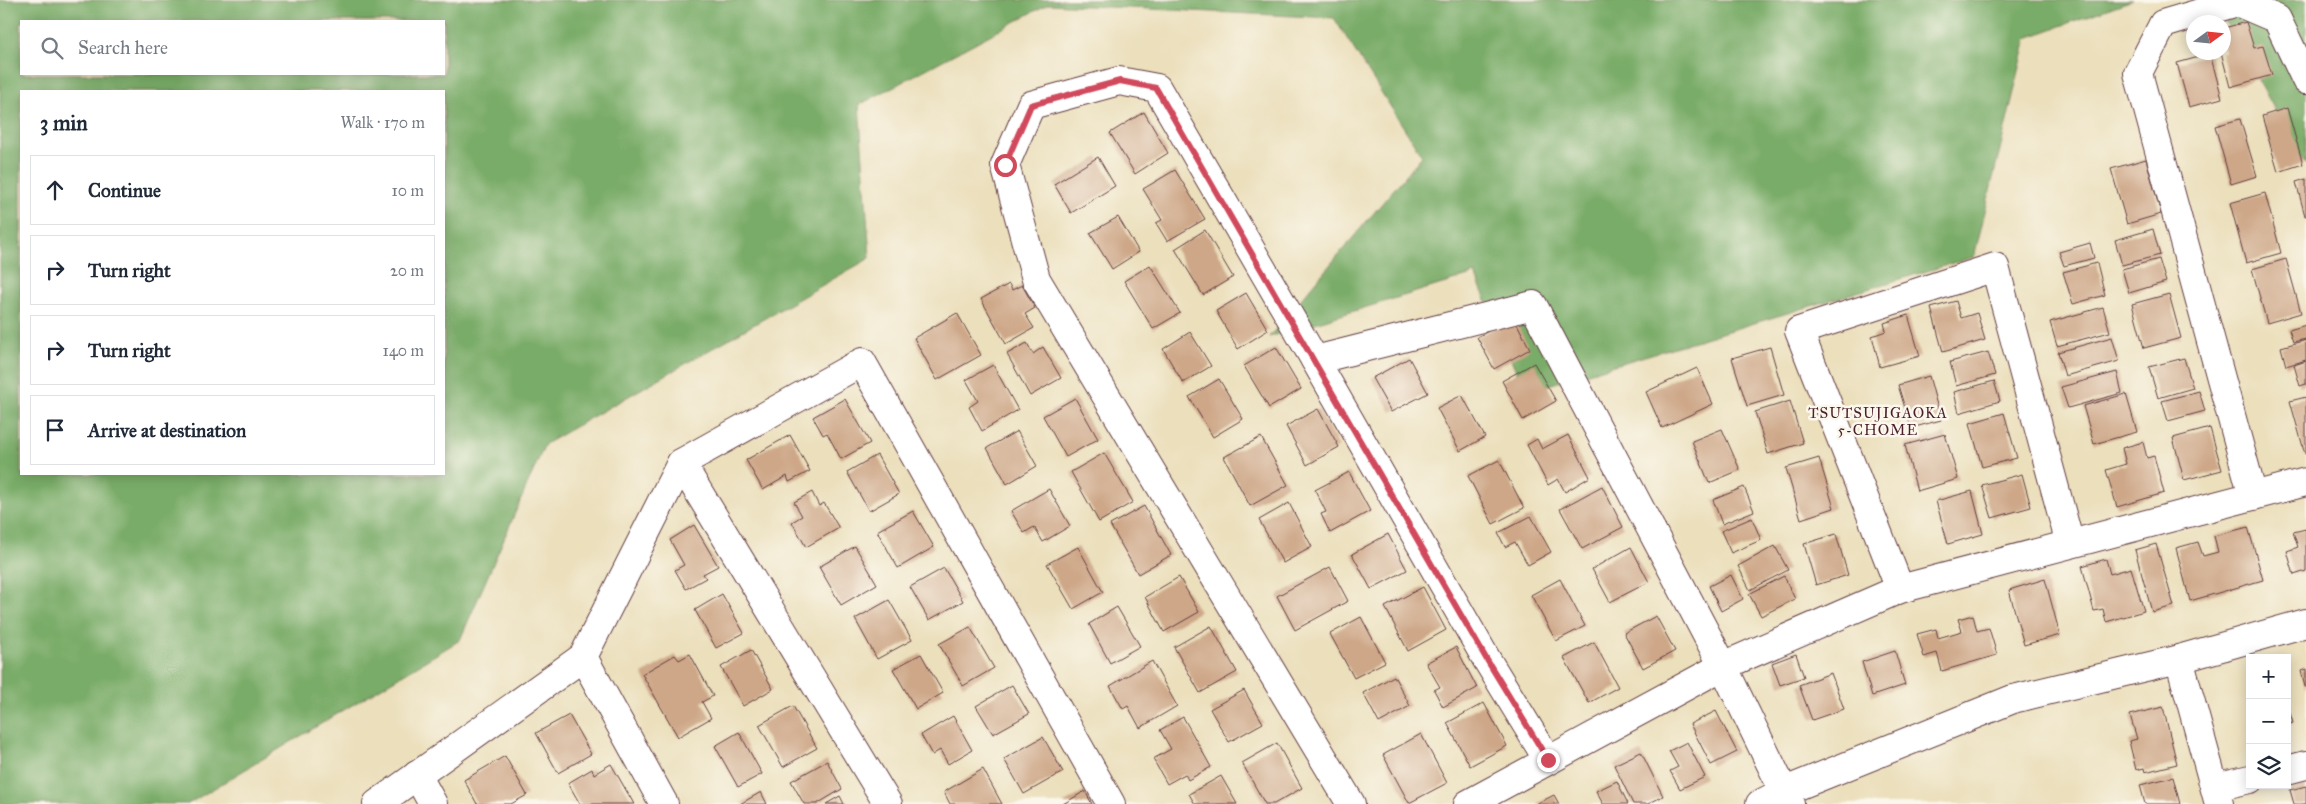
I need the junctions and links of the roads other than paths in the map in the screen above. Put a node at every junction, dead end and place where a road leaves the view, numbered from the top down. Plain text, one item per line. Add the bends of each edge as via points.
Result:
1 (2306, 80) edge
2 (1315, 360) junction
3 (681, 463) junction
4 (2306, 482) edge
5 (2253, 496) junction
6 (2070, 544) junction
7 (1900, 589) junction
8 (2306, 623) edge
9 (583, 657) junction
10 (2178, 659) junction
11 (1723, 666) junction
12 (1548, 760) junction
13 (2306, 765) edge
14 (2291, 769) edge
15 (417, 775) junction
16 (2246, 781) edge
17 (2217, 796) edge
18 (1788, 798) edge
19 (377, 804) edge
20 (433, 804) edge
21 (664, 804) edge
22 (888, 804) edge
23 (1111, 804) edge
24 (1351, 804) edge
25 (1468, 804) edge
26 (1760, 804) edge

1 - 5 street via 2277,19 2237,2 2163,24 2138,73
2 - 11 street via 1534,305
2 - 12 street
2 - 24 street via 1156,88 1120,81 1031,105 1005,165 1036,279
3 - 9 street
3 - 22 street
3 - 23 street via 862,362
4 - 5 street
5 - 6 street
6 - 7 street
6 - 7 street via 1995,267 1799,331
7 - 11 street
8 - 10 street
9 - 15 street
9 - 21 street
10 - 17 street
10 - 18 street via 2014,700
11 - 12 street
11 - 18 street
12 - 25 street
13 - 14 street
15 - 19 street
15 - 20 street
16 - 17 street
18 - 26 street

